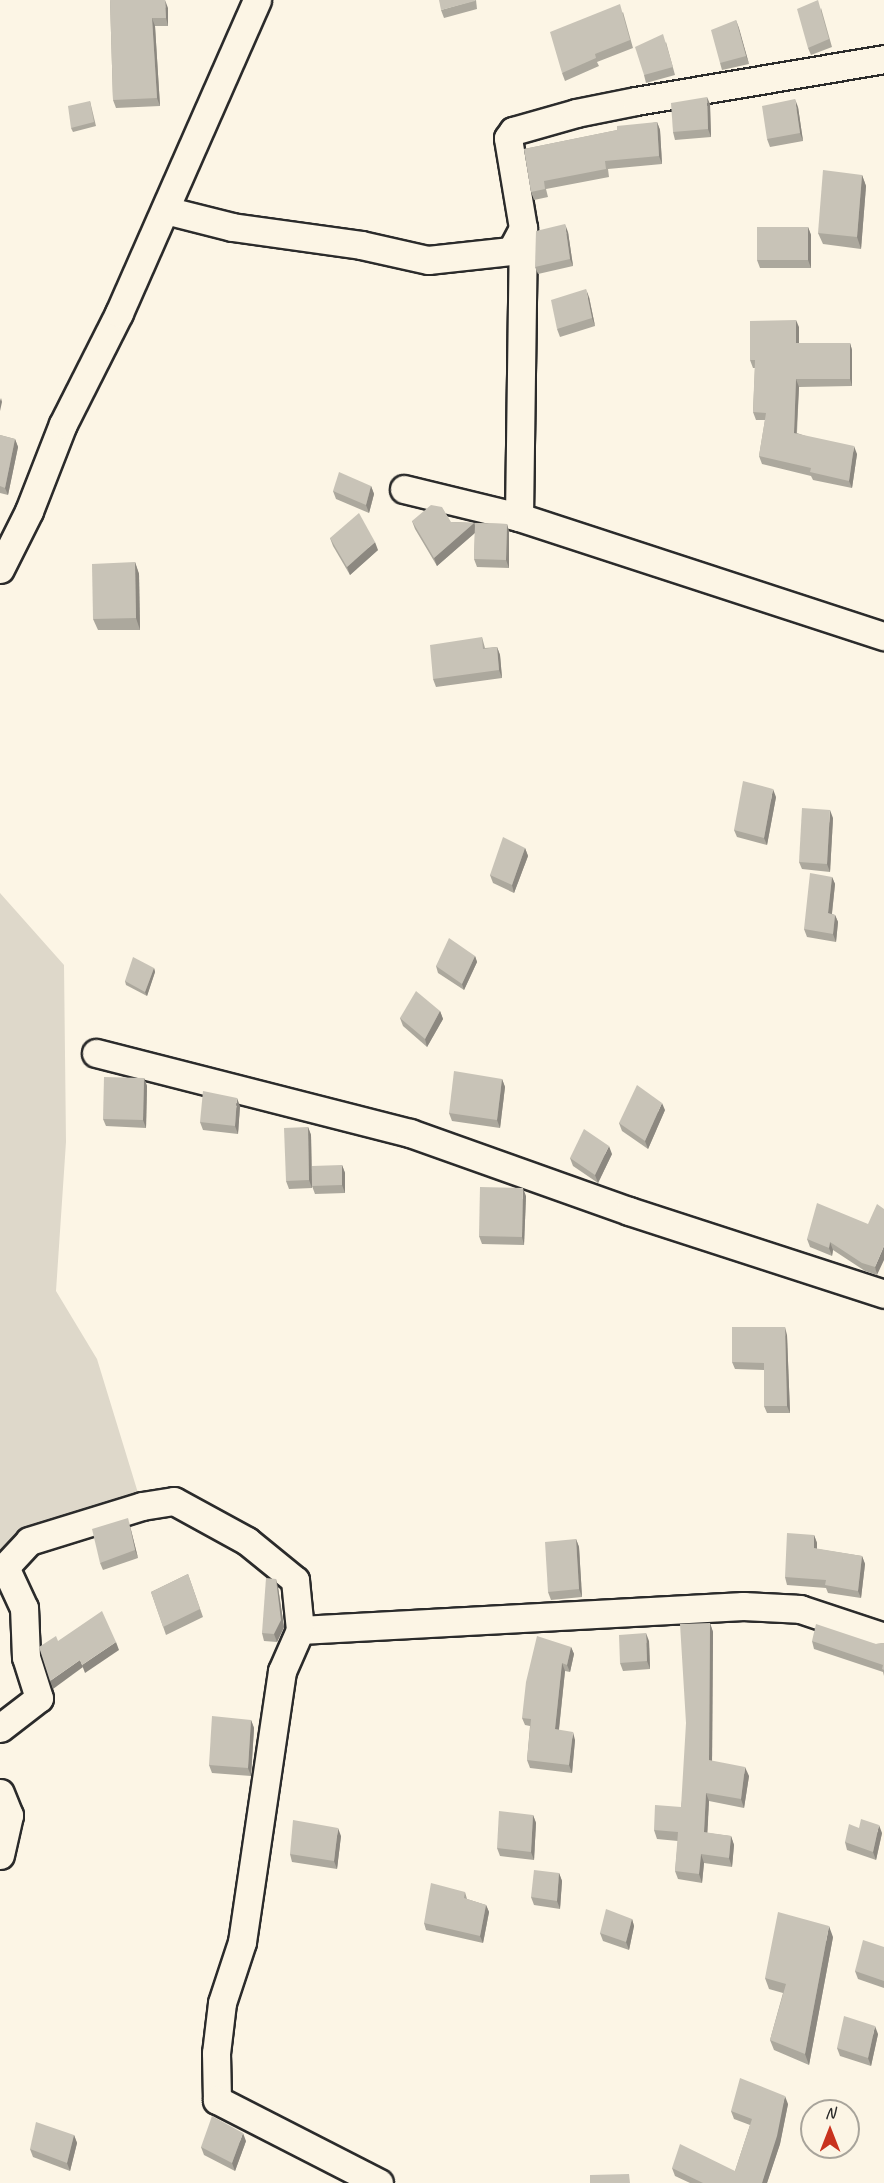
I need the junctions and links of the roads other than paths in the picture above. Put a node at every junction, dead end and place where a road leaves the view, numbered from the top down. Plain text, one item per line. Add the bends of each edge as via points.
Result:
1 (257, 0) edge
2 (884, 59) edge
3 (165, 210) junction
4 (524, 228) junction
5 (404, 489) dead end
6 (519, 517) junction
7 (0, 569) edge
8 (884, 636) edge
9 (96, 1053) dead end
10 (884, 1294) edge
11 (300, 1630) junction
12 (884, 1637) edge
13 (0, 1728) edge
14 (0, 1794) edge
15 (0, 1855) edge
16 (379, 2183) edge

1 - 3 street
2 - 4 street via 626,103 513,131 508,138
3 - 4 street via 231,227 362,245 428,260 511,250
3 - 7 street via 63,424 29,511
4 - 6 street
5 - 6 street
6 - 8 street
9 - 10 street via 410,1133 686,1230
11 - 12 street via 743,1606 801,1609
11 - 13 street via 295,1580 247,1541 174,1501 142,1506 29,1541 4,1567 24,1608 26,1657 39,1698
11 - 16 street via 282,1671 242,1942 222,2003 216,2054 217,2100
14 - 15 street via 9,1815

